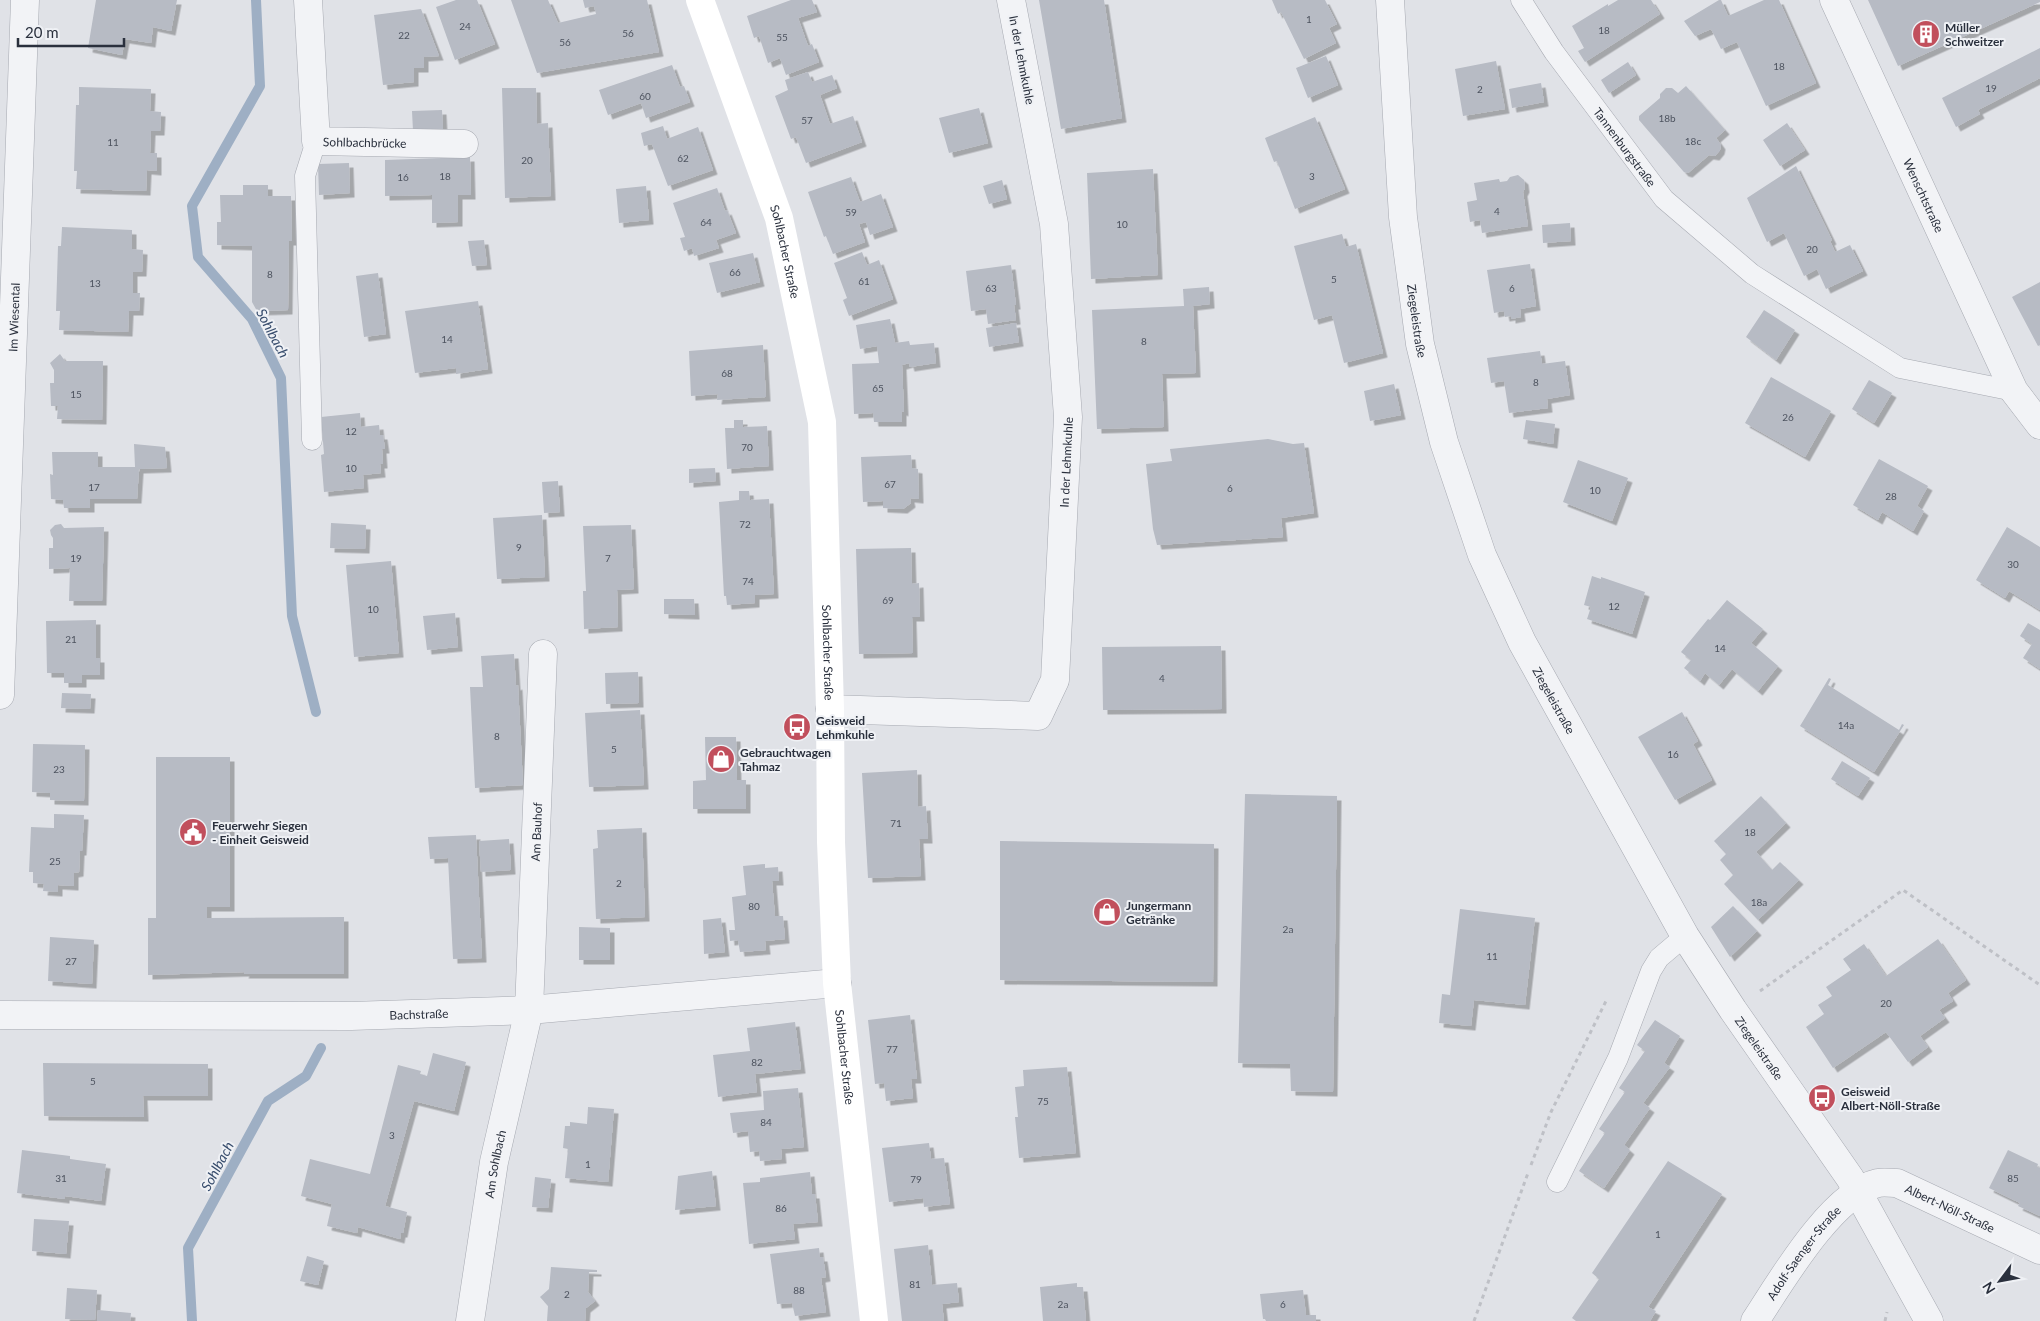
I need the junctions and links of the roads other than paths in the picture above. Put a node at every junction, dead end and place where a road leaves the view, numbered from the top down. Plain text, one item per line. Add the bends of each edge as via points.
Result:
1 (25, 0) edge
2 (308, 0) edge
3 (700, 0) edge
4 (1011, 0) edge
5 (1390, 0) edge
6 (1521, 0) edge
7 (1834, 0) edge
8 (316, 141) junction
9 (464, 144) dead end
10 (2014, 392) junction
11 (2040, 425) edge
12 (312, 440) dead end
13 (543, 654) dead end
14 (0, 695) edge
15 (830, 709) junction
16 (1685, 936) junction
17 (837, 983) junction
18 (529, 1010) junction
19 (0, 1015) edge
20 (1557, 1182) dead end
21 (1859, 1192) junction
22 (2040, 1250) edge
23 (470, 1321) edge
24 (874, 1321) edge
25 (1755, 1321) edge
26 (1929, 1321) edge

1 - 14 street, Im Wiesental
2 - 8 street, Sohlbachbrücke
3 - 15 street, Sohlbacher Straße via 779,218 822,422
4 - 15 street, In der Lehmkuhle via 1054,224 1068,417 1055,680 1038,716
5 - 16 street, Ziegeleistraße via 1404,217 1420,344 1444,442 1482,555 1522,642
6 - 10 lane, Tannenburgstraße via 1554,52 1664,199 1752,274 1900,368
7 - 10 street, Wenschtstraße
8 - 9 street, Sohlbachbrücke
8 - 12 lane via 305,176
10 - 11 street, Wenschtstraße
13 - 18 street, Am Bauhof
15 - 17 street, Sohlbacher Straße
16 - 20 lane via 1659,958 1650,971 1618,1058
16 - 21 street, Ziegeleistraße
17 - 18 street, Bachstraße
17 - 24 street, Sohlbacher Straße
18 - 19 street, Bachstraße via 351,1016
18 - 23 street, Am Sohlbach via 494,1162
21 - 22 street, Albert-Nöll-Straße via 1878,1183 1897,1183
21 - 25 street, Adolf-Saenger-Straße via 1828,1217
21 - 26 street, Ziegeleistraße

